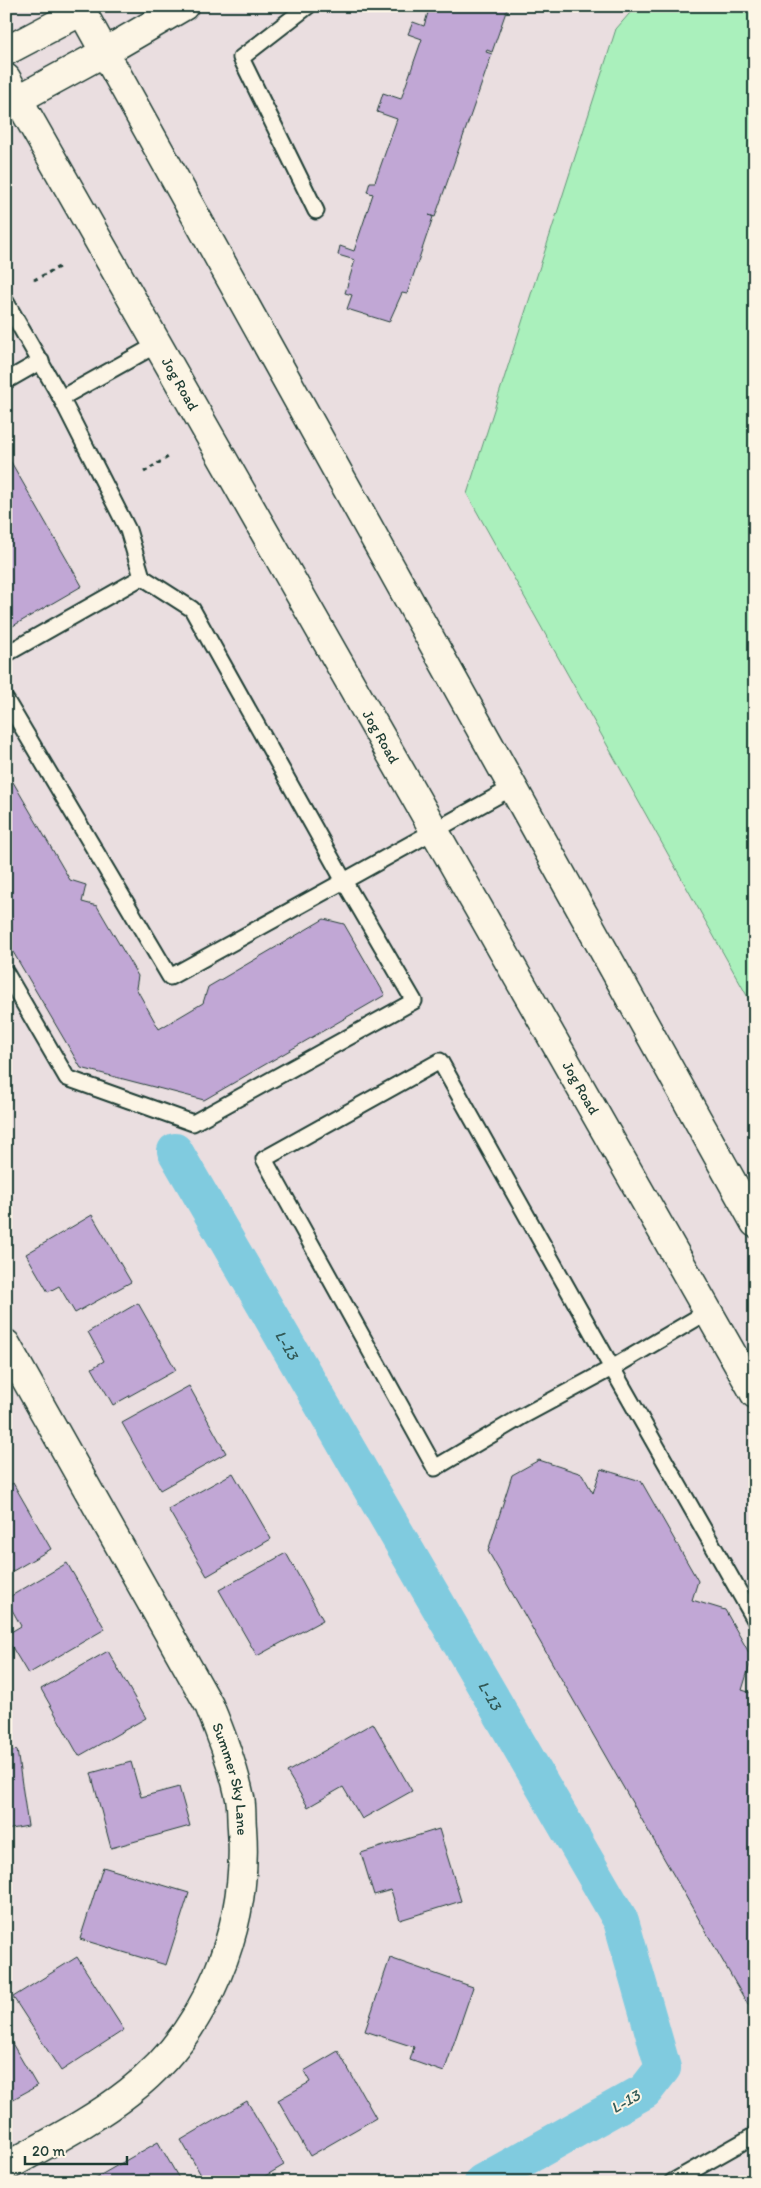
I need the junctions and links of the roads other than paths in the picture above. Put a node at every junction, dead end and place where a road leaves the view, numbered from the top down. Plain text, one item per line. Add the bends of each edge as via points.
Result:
1 (184, 6) edge
2 (308, 6) edge
3 (84, 8) edge
4 (6, 51) edge
5 (104, 52) junction
6 (10, 94) edge
7 (316, 211) dead end
8 (6, 302) edge
9 (156, 345) junction
10 (41, 361) junction
11 (6, 382) edge
12 (61, 398) junction
13 (142, 577) junction
14 (6, 654) edge
15 (6, 700) edge
16 (513, 787) junction
17 (434, 831) junction
18 (344, 882) junction
19 (6, 973) edge
20 (755, 1223) edge
21 (707, 1312) junction
22 (6, 1344) edge
23 (612, 1368) junction
24 (755, 1394) edge
25 (755, 1620) edge
26 (755, 2135) edge
27 (6, 2166) edge
28 (672, 2182) edge

1 - 5 main road
2 - 7 lane via 241,58
3 - 4 main road
3 - 5 main road
5 - 6 main road
5 - 16 main road
6 - 9 main road, Jog Road
8 - 10 lane
9 - 12 lane
9 - 17 main road, Jog Road
10 - 11 lane
10 - 12 lane
12 - 13 lane via 128,530
13 - 14 lane
13 - 18 lane via 192,610
15 - 18 lane via 170,978
16 - 17 lane
16 - 20 main road
17 - 18 lane
17 - 21 main road, Jog Road
18 - 19 lane via 414,1001 193,1123 67,1078
21 - 23 lane
21 - 24 main road, Jog Road
22 - 27 main road, Summer Sky Lane via 209,1705 228,1751 240,1800 244,1850 235,1924 219,1972 196,2016 166,2057 130,2092 89,2120
23 - 23 lane via 440,1061 264,1159 436,1468
23 - 25 lane
26 - 28 lane

